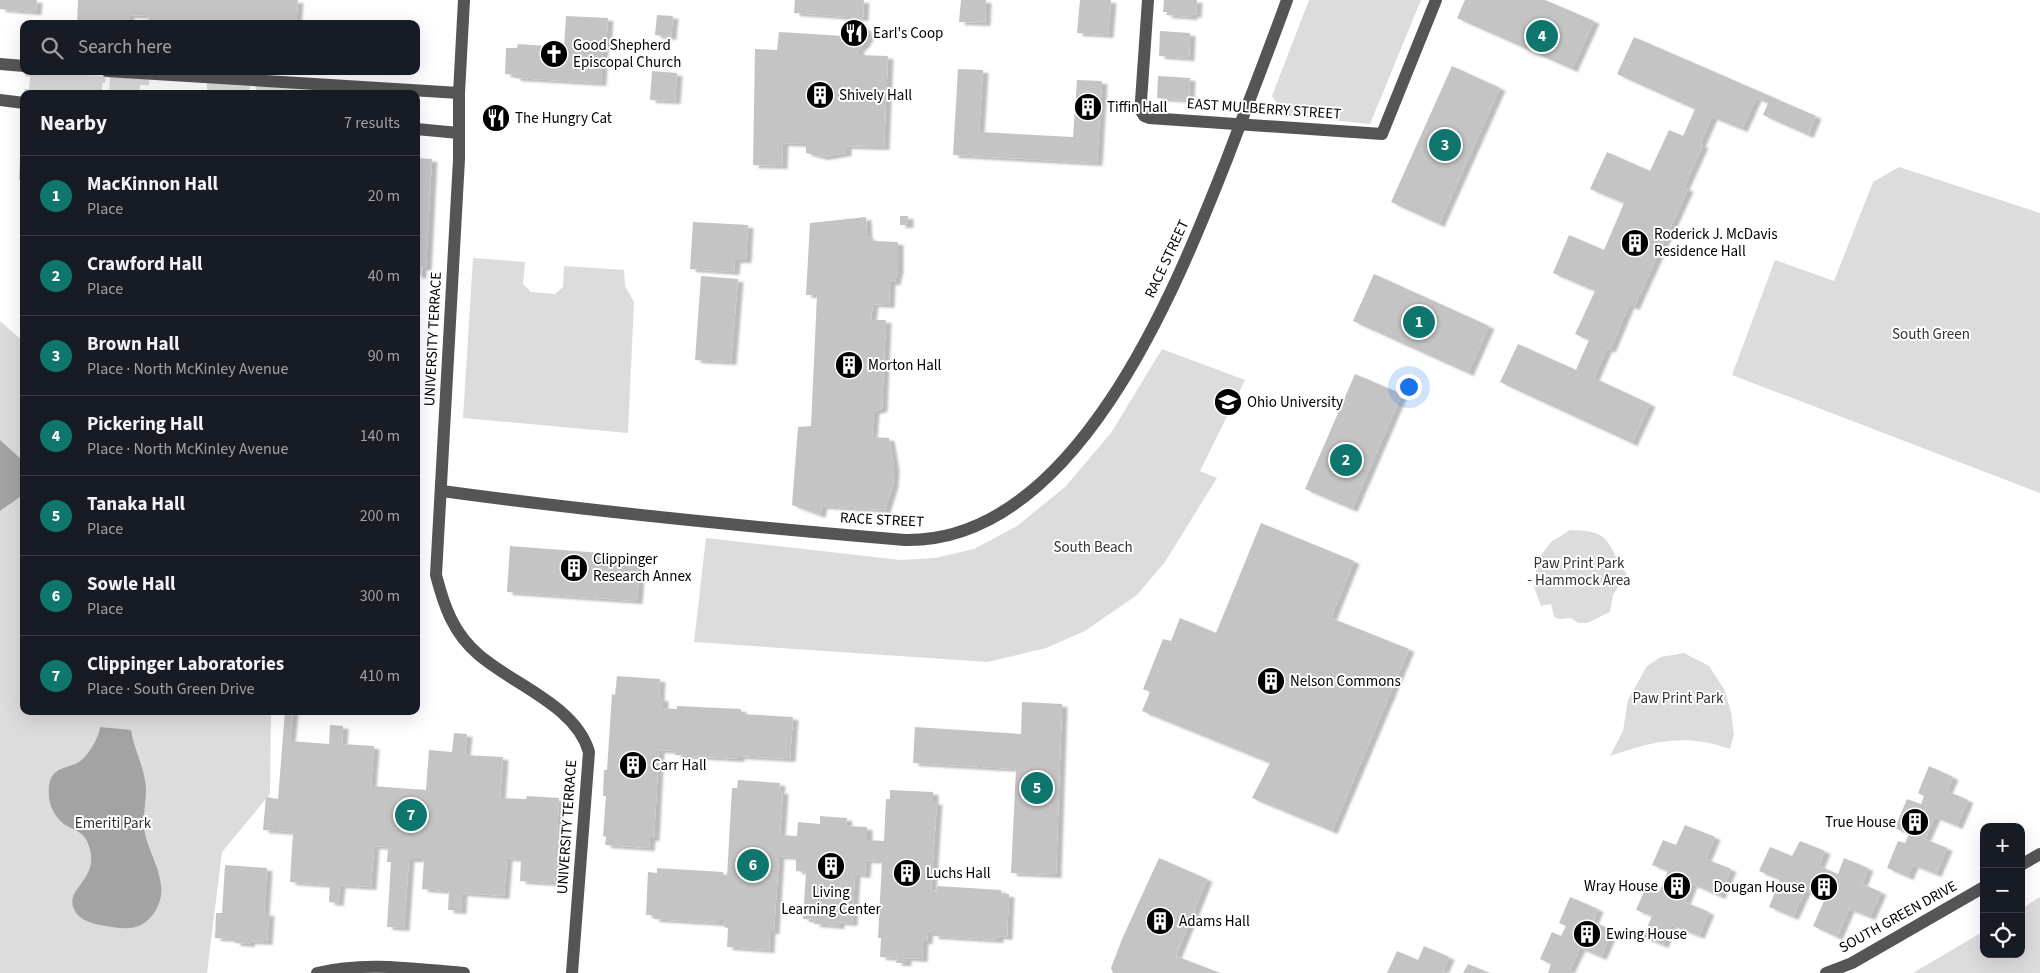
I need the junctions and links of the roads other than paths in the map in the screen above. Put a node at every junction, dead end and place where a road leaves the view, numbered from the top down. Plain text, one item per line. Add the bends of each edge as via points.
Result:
1 (464, 0) edge
2 (1148, 0) edge
3 (1287, 0) edge
4 (1436, 0) edge
5 (0, 64) edge
6 (20, 66) edge
7 (171, 75) edge
8 (411, 90) edge
9 (420, 91) edge
10 (459, 93) junction
11 (0, 100) edge
12 (20, 102) edge
13 (1240, 124) junction
14 (420, 129) edge
15 (459, 133) junction
16 (442, 491) junction
17 (2040, 854) edge
18 (2025, 863) edge
19 (1980, 889) edge
20 (317, 973) edge
21 (464, 973) edge
22 (572, 973) edge
23 (1826, 973) edge

1 - 10 street, UNIVERSITY TERRACE
2 - 13 street, EAST MULBERRY STREET via 1140,108 1144,116
3 - 13 street, RACE STREET
4 - 13 street, EAST MULBERRY STREET via 1382,134
5 - 6 street
7 - 8 street
9 - 10 street
10 - 15 street, UNIVERSITY TERRACE
11 - 12 street
13 - 16 street, RACE STREET via 1201,226 1174,284 1136,359 1107,406 1053,472 1012,507 985,522 944,537 905,540 648,517
14 - 15 street
15 - 16 street, UNIVERSITY TERRACE
16 - 22 street, UNIVERSITY TERRACE via 436,575 445,611 478,655 566,716 580,731 589,752
17 - 18 street
19 - 23 street, SOUTH GREEN DRIVE via 1852,963
20 - 21 street via 372,966

